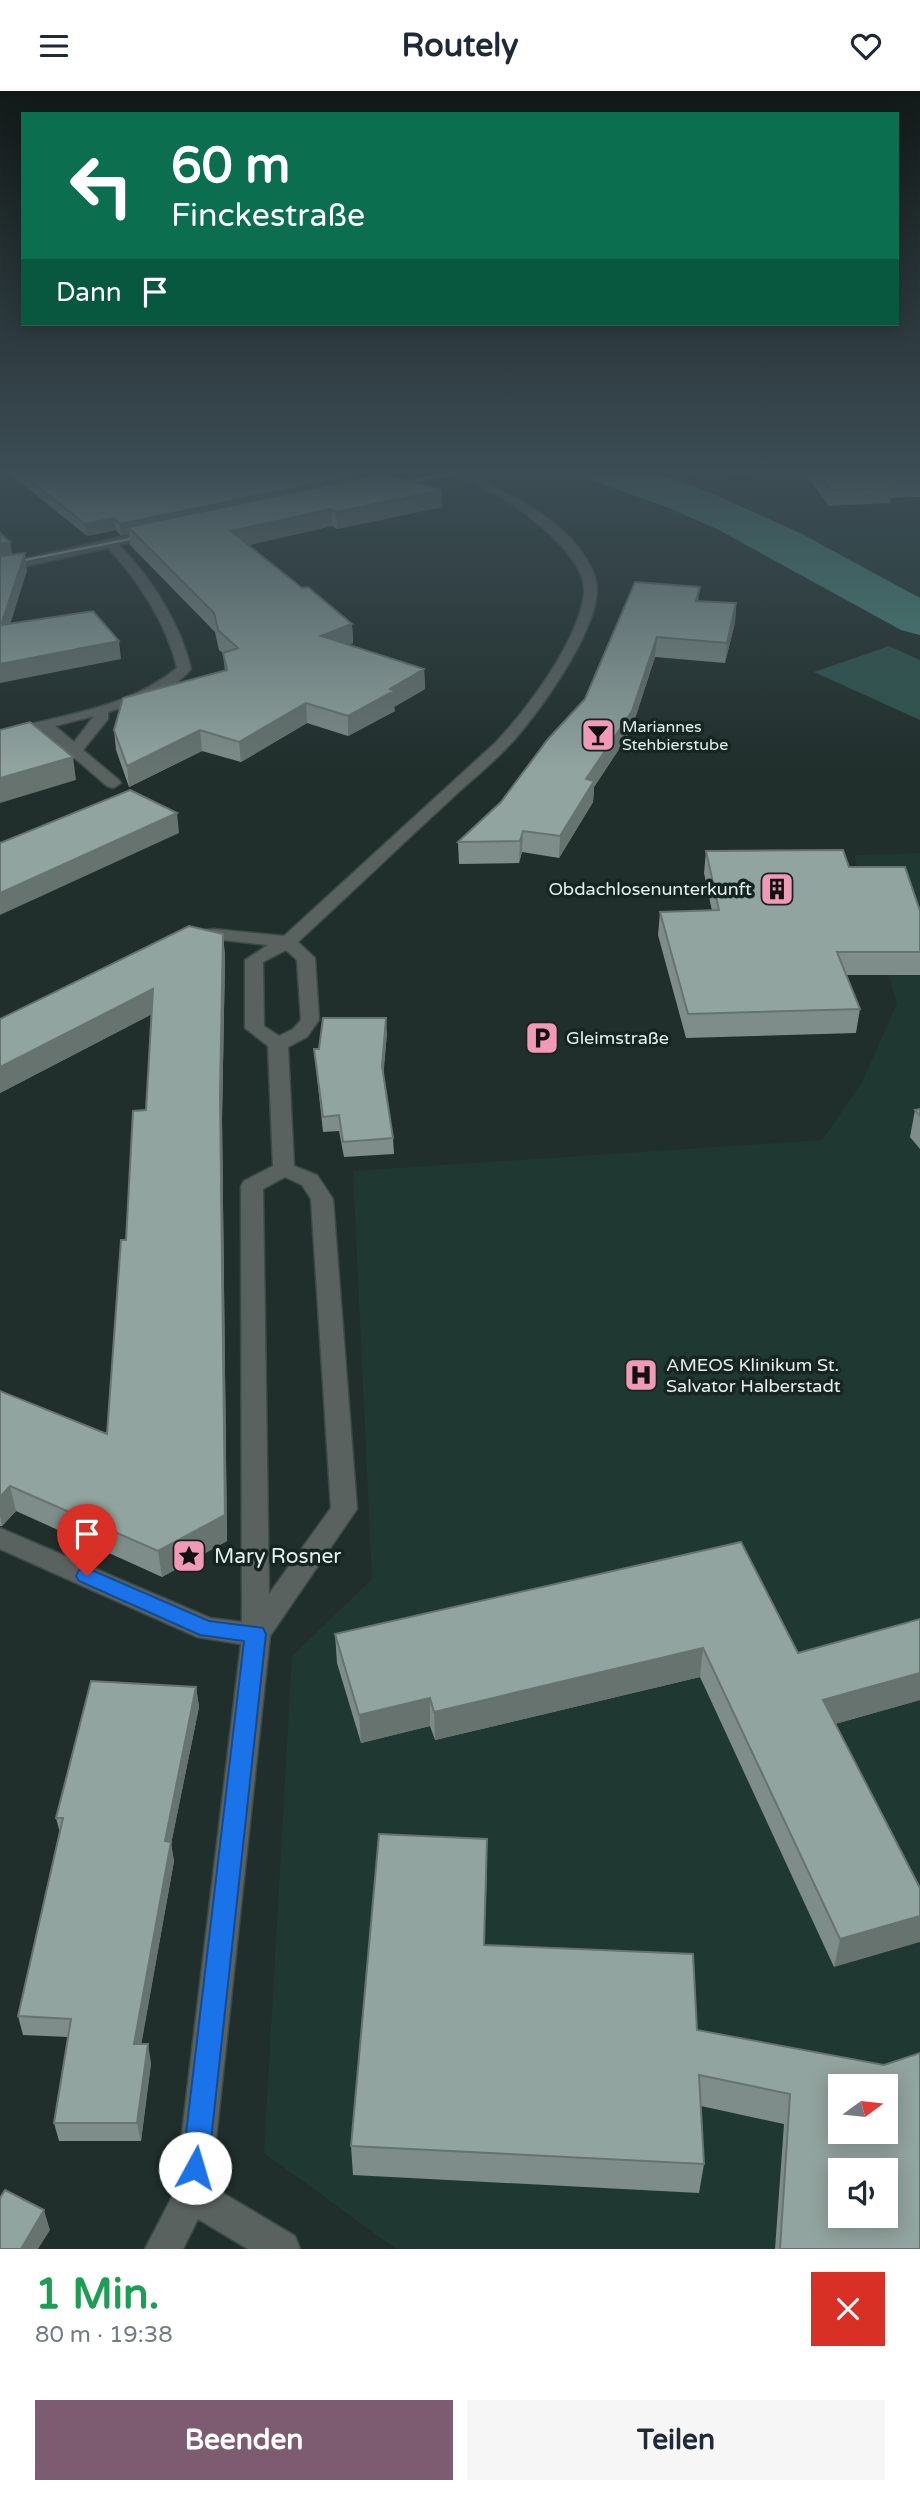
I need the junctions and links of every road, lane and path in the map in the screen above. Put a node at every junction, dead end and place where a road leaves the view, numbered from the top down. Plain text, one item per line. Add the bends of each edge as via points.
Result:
1 (134, 570) edge
2 (586, 570) edge
3 (101, 709) junction
4 (44, 724) junction
5 (0, 735) edge
6 (75, 750) junction
7 (113, 783) dead end
8 (288, 942) junction
9 (173, 943) edge
10 (278, 1044) junction
11 (284, 1168) junction
12 (0, 1538) edge
13 (256, 1634) junction
14 (192, 2196) junction
15 (163, 2249) edge
16 (282, 2249) edge

1 - 3 street via 178,644 184,669 176,679 143,695
2 - 8 street via 591,581 585,617 551,684 516,730
3 - 4 street
3 - 6 street via 101,719
4 - 5 street
4 - 6 street
6 - 7 street
8 - 9 street via 214,934
8 - 10 street via 306,958 310,1020 300,1033
8 - 10 street via 254,960 255,1028
10 - 11 street
11 - 13 street via 252,1186
11 - 13 street via 310,1180 322,1199 344,1509
12 - 13 street via 207,1629
13 - 14 street
14 - 15 street
14 - 16 street

